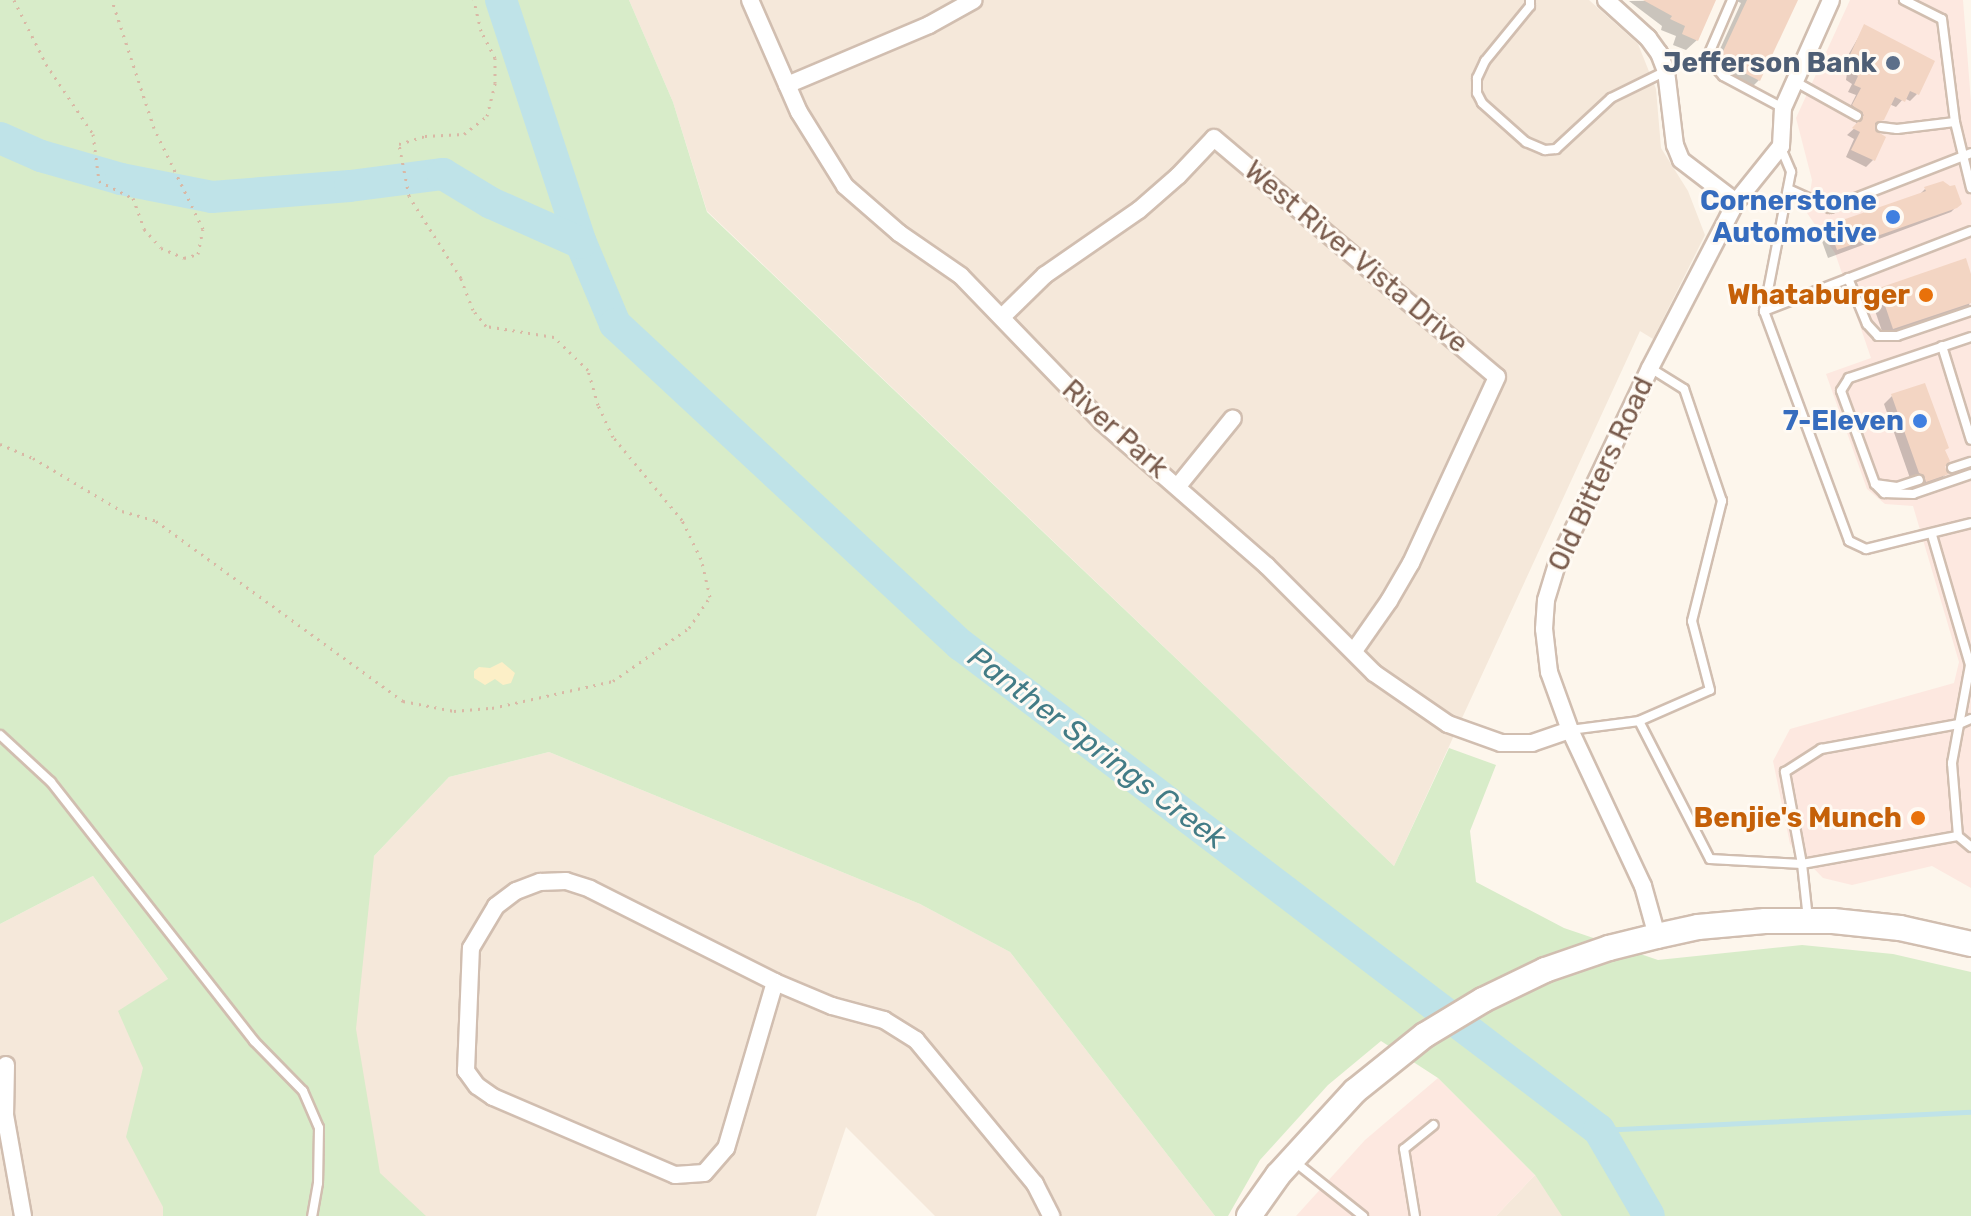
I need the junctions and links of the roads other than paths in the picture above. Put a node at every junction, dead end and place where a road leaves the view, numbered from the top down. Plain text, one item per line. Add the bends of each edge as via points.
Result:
1 (750, 0) edge
2 (974, 0) edge
3 (1530, 0) edge
4 (1606, 0) edge
5 (1731, 0) edge
6 (1831, 0) edge
7 (1904, 0) edge
8 (1666, 71) junction
9 (1793, 81) junction
10 (787, 85) junction
11 (1783, 108) junction
12 (1857, 116) dead end
13 (1955, 122) junction
14 (1881, 127) dead end
15 (1781, 146) junction
16 (1966, 155) edge
17 (1971, 188) edge
18 (1788, 189) junction
19 (1736, 202) junction
20 (1971, 231) edge
21 (1848, 278) junction
22 (1764, 311) junction
23 (1971, 311) edge
24 (1002, 317) junction
25 (1971, 337) edge
26 (1942, 346) junction
27 (1650, 368) junction
28 (1233, 418) dead end
29 (1971, 440) edge
30 (1971, 462) edge
31 (1952, 468) dead end
32 (1971, 474) edge
33 (1919, 480) dead end
34 (1875, 484) junction
35 (1178, 486) junction
36 (1971, 523) edge
37 (1932, 535) junction
38 (1962, 638) junction
39 (1971, 642) edge
40 (1354, 651) junction
41 (1971, 719) edge
42 (1639, 721) junction
43 (1959, 724) junction
44 (1570, 730) junction
45 (0, 735) edge
46 (1958, 836) junction
47 (1971, 847) edge
48 (1802, 864) junction
49 (1809, 921) junction
50 (1657, 936) junction
51 (1971, 944) edge
52 (775, 982) junction
53 (6, 1065) dead end
54 (1434, 1125) dead end
55 (1291, 1159) junction
56 (23, 1216) edge
57 (312, 1216) edge
58 (1051, 1216) edge
59 (1249, 1216) edge
60 (1363, 1216) edge
61 (1415, 1216) edge

1 - 10 street, River Park
2 - 10 street via 929,25
3 - 8 lane via 1477,78 1482,103 1526,142 1556,149 1611,98
4 - 8 street via 1648,38
5 - 11 lane via 1707,58 1723,76
6 - 9 street
7 - 13 lane via 1942,19
8 - 19 street via 1681,160
9 - 11 street
9 - 12 lane
10 - 24 street, River Park via 845,186 899,233 961,276
11 - 15 street
13 - 14 lane
13 - 16 lane
15 - 18 lane via 1791,172
15 - 19 street, Old Bitters Road
16 - 17 lane
16 - 18 lane via 1830,208
18 - 22 lane
19 - 27 street, Old Bitters Road
20 - 21 lane
21 - 22 lane
21 - 23 lane via 1867,324 1878,336 1897,336
22 - 37 lane via 1849,541 1866,549
24 - 35 street, River Park via 1102,422
24 - 40 street, West River Vista Drive via 1045,275 1139,210 1214,138 1497,377 1411,563
25 - 26 lane
26 - 29 lane
26 - 34 lane via 1849,378 1841,391
27 - 42 lane via 1684,389 1722,501 1692,621 1710,690
27 - 44 street, Old Bitters Road via 1557,564 1546,600 1549,672
28 - 35 street
30 - 31 lane
32 - 34 lane via 1901,496 1884,493
33 - 34 lane via 1897,487
35 - 40 street, River Park
36 - 37 lane
37 - 38 lane
38 - 39 lane
38 - 43 lane via 1970,665
40 - 44 street, River Park via 1397,692 1448,724 1501,743 1532,743
41 - 43 lane
42 - 44 lane
42 - 48 lane via 1710,859
43 - 46 lane via 1952,763
43 - 48 lane via 1821,749 1785,772
44 - 50 street, Old Bitters Road via 1643,886
45 - 57 lane via 51,782 254,1041 303,1091 319,1128
46 - 47 lane
46 - 48 lane
48 - 49 lane
49 - 50 main road via 1711,926
49 - 51 main road via 1900,928
50 - 55 main road via 1545,970 1425,1035 1322,1123
52 - 52 street via 590,889 566,881 540,882 496,906 471,948 466,1071 477,1086 507,1103 675,1175 704,1173 726,1148
52 - 58 street via 884,1020 916,1040 1035,1184
53 - 56 street via 5,1115
54 - 61 lane via 1404,1149
55 - 59 main road
55 - 60 lane

